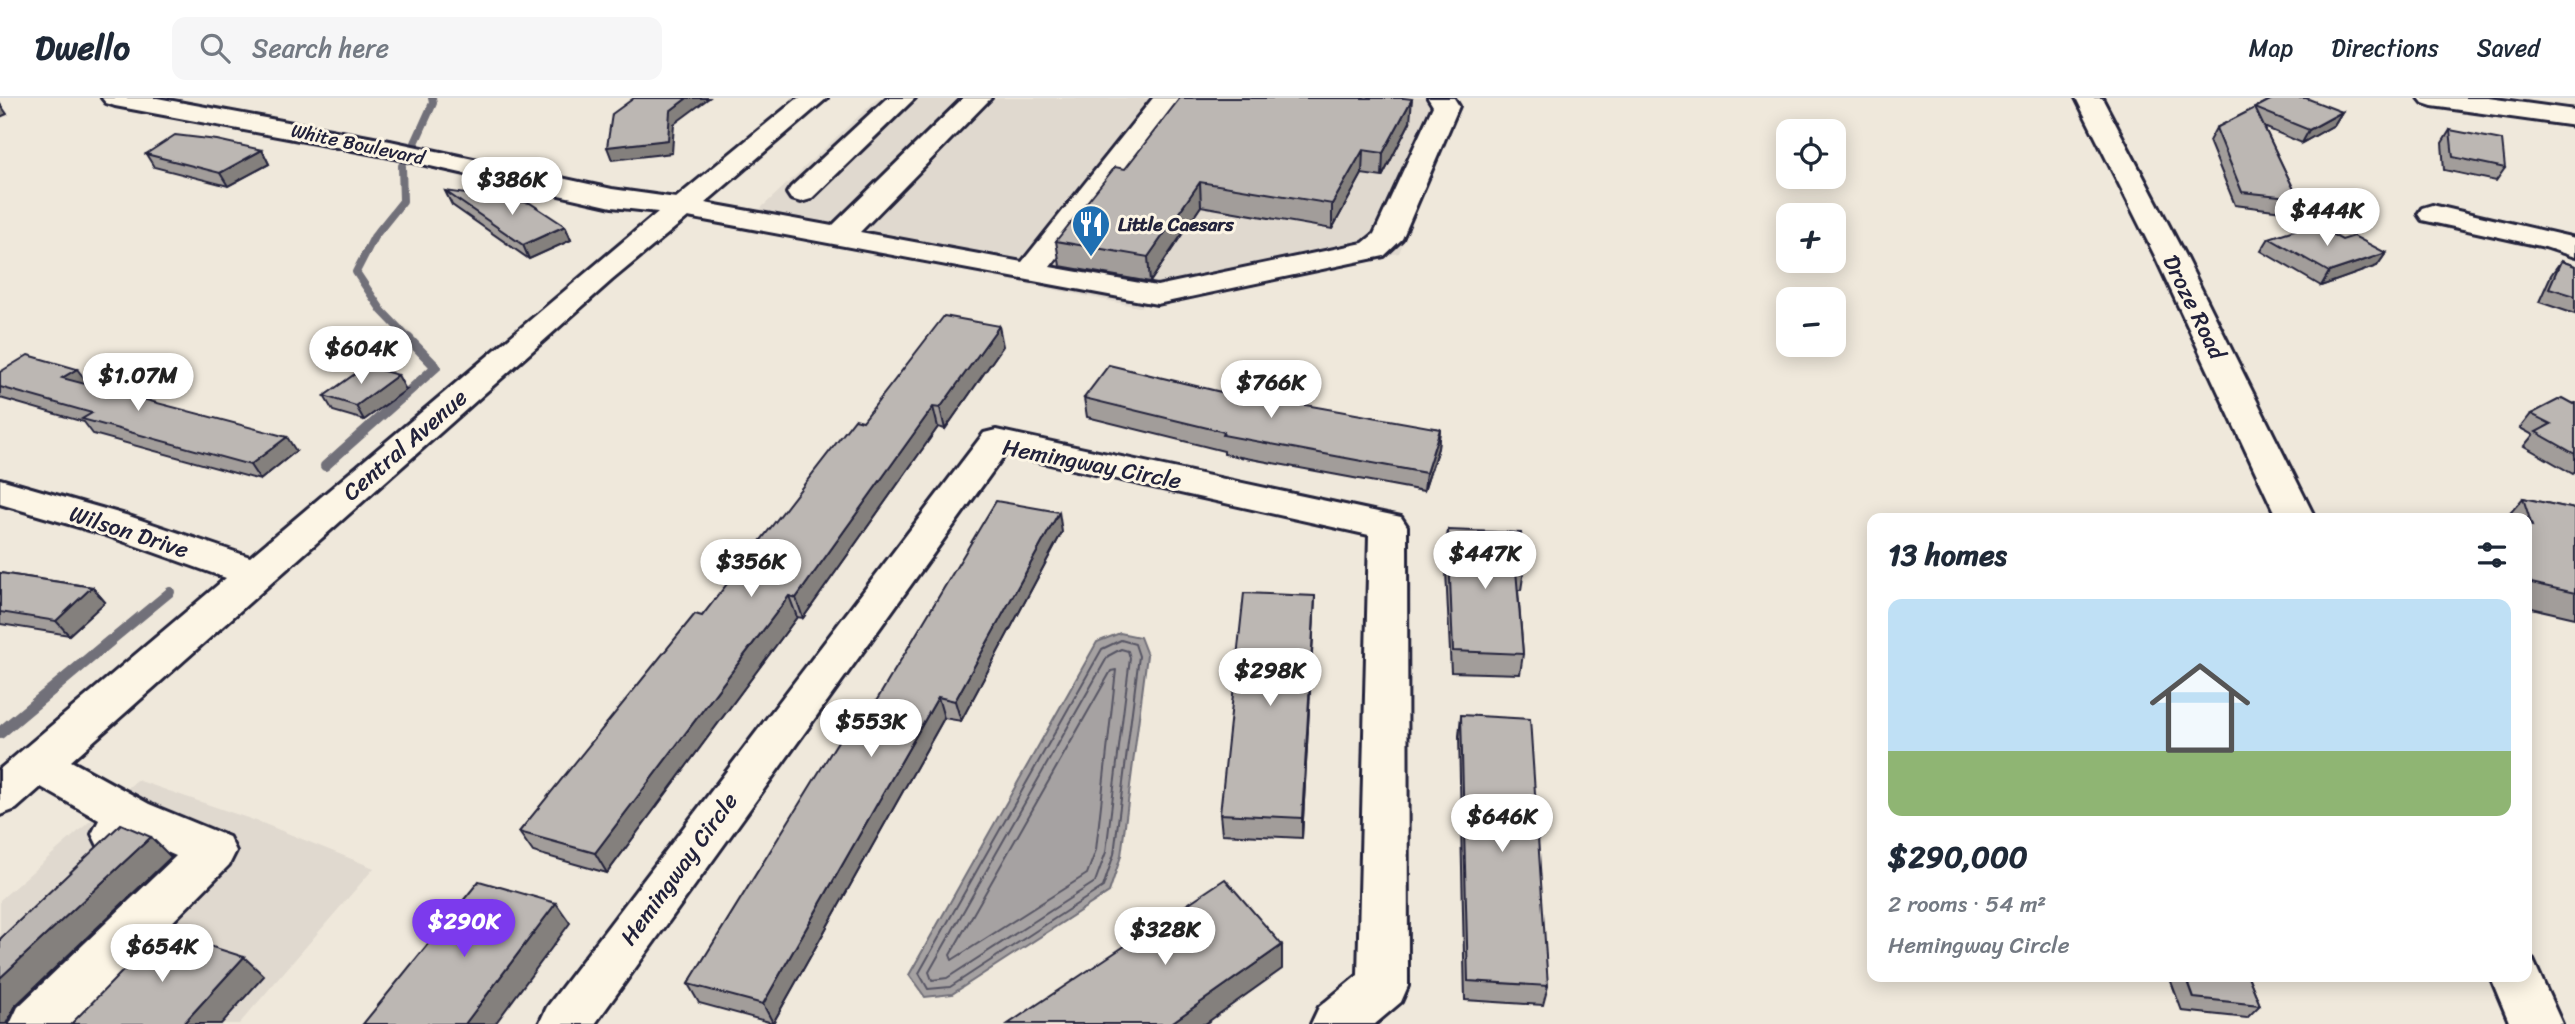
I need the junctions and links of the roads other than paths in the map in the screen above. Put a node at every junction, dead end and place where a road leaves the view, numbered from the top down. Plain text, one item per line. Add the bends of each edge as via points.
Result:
1 (115, 98) edge
2 (901, 98) edge
3 (978, 98) edge
4 (1166, 98) edge
5 (1441, 98) edge
6 (2089, 98) edge
7 (2432, 98) edge
8 (807, 99) edge
9 (2575, 118) edge
10 (801, 193) dead end
11 (683, 207) junction
12 (2432, 214) dead end
13 (839, 236) junction
14 (2575, 248) edge
15 (1030, 273) junction
16 (0, 491) edge
17 (2294, 513) edge
18 (257, 574) junction
19 (38, 764) junction
20 (0, 796) edge
21 (133, 817) junction
22 (87, 859) edge
23 (2518, 982) edge
24 (31, 1019) edge
25 (565, 1024) edge
26 (1337, 1024) edge
27 (2536, 1024) edge

1 - 11 street, White Boulevard via 390,149 612,198
2 - 10 street
3 - 13 street
4 - 15 street
5 - 15 street, White Boulevard via 1446,106 1387,239 1373,250 1157,295
6 - 17 street, Droze Road
7 - 9 street
8 - 11 street, Central Avenue
11 - 13 street, White Boulevard
11 - 18 street, Central Avenue
12 - 14 street
13 - 15 street, White Boulevard
16 - 18 street, Wilson Drive
18 - 19 street, Central Avenue
19 - 20 street, Central Avenue
19 - 21 street
21 - 22 street
21 - 24 street via 213,850 154,892
23 - 27 street
25 - 26 street, Hemingway Circle via 996,440 1388,526 1383,986

